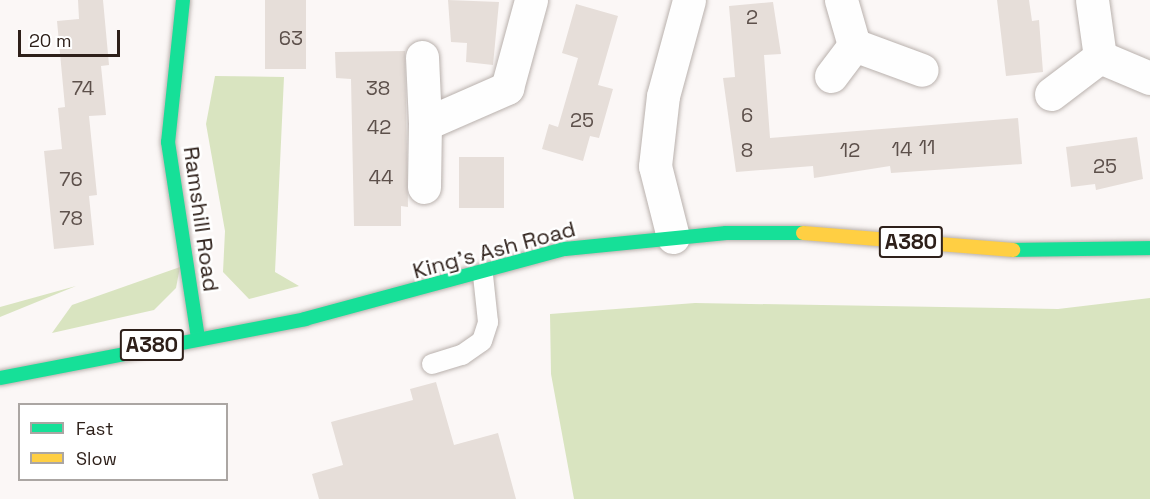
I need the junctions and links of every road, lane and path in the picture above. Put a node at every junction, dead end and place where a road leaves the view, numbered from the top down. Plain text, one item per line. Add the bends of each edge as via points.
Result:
1 (183, 0) edge
2 (531, 0) edge
3 (689, 0) edge
4 (841, 0) edge
5 (1092, 0) edge
6 (854, 45) junction
7 (422, 57) dead end
8 (1100, 57) junction
9 (922, 70) dead end
10 (831, 76) dead end
11 (1150, 78) edge
12 (1051, 93) dead end
13 (425, 124) junction
14 (424, 187) dead end
15 (673, 237) junction
16 (1150, 248) edge
17 (483, 275) junction
18 (198, 337) junction
19 (432, 364) dead end
20 (0, 378) edge

1 - 18 main road, Ramshill Road via 168,142
2 - 13 street via 507,88
3 - 15 street via 663,96 655,166
4 - 6 street
5 - 8 street
6 - 9 street
6 - 10 street
7 - 13 street
8 - 11 street
8 - 12 street
13 - 14 street
15 - 16 main road, King's Ash Road / A380 via 806,234 998,250
15 - 17 main road, King's Ash Road / A380 via 566,249
17 - 18 main road, King's Ash Road / A380 via 305,319
17 - 19 lane via 488,322 482,341 462,355
18 - 20 main road, King's Ash Road / A380

